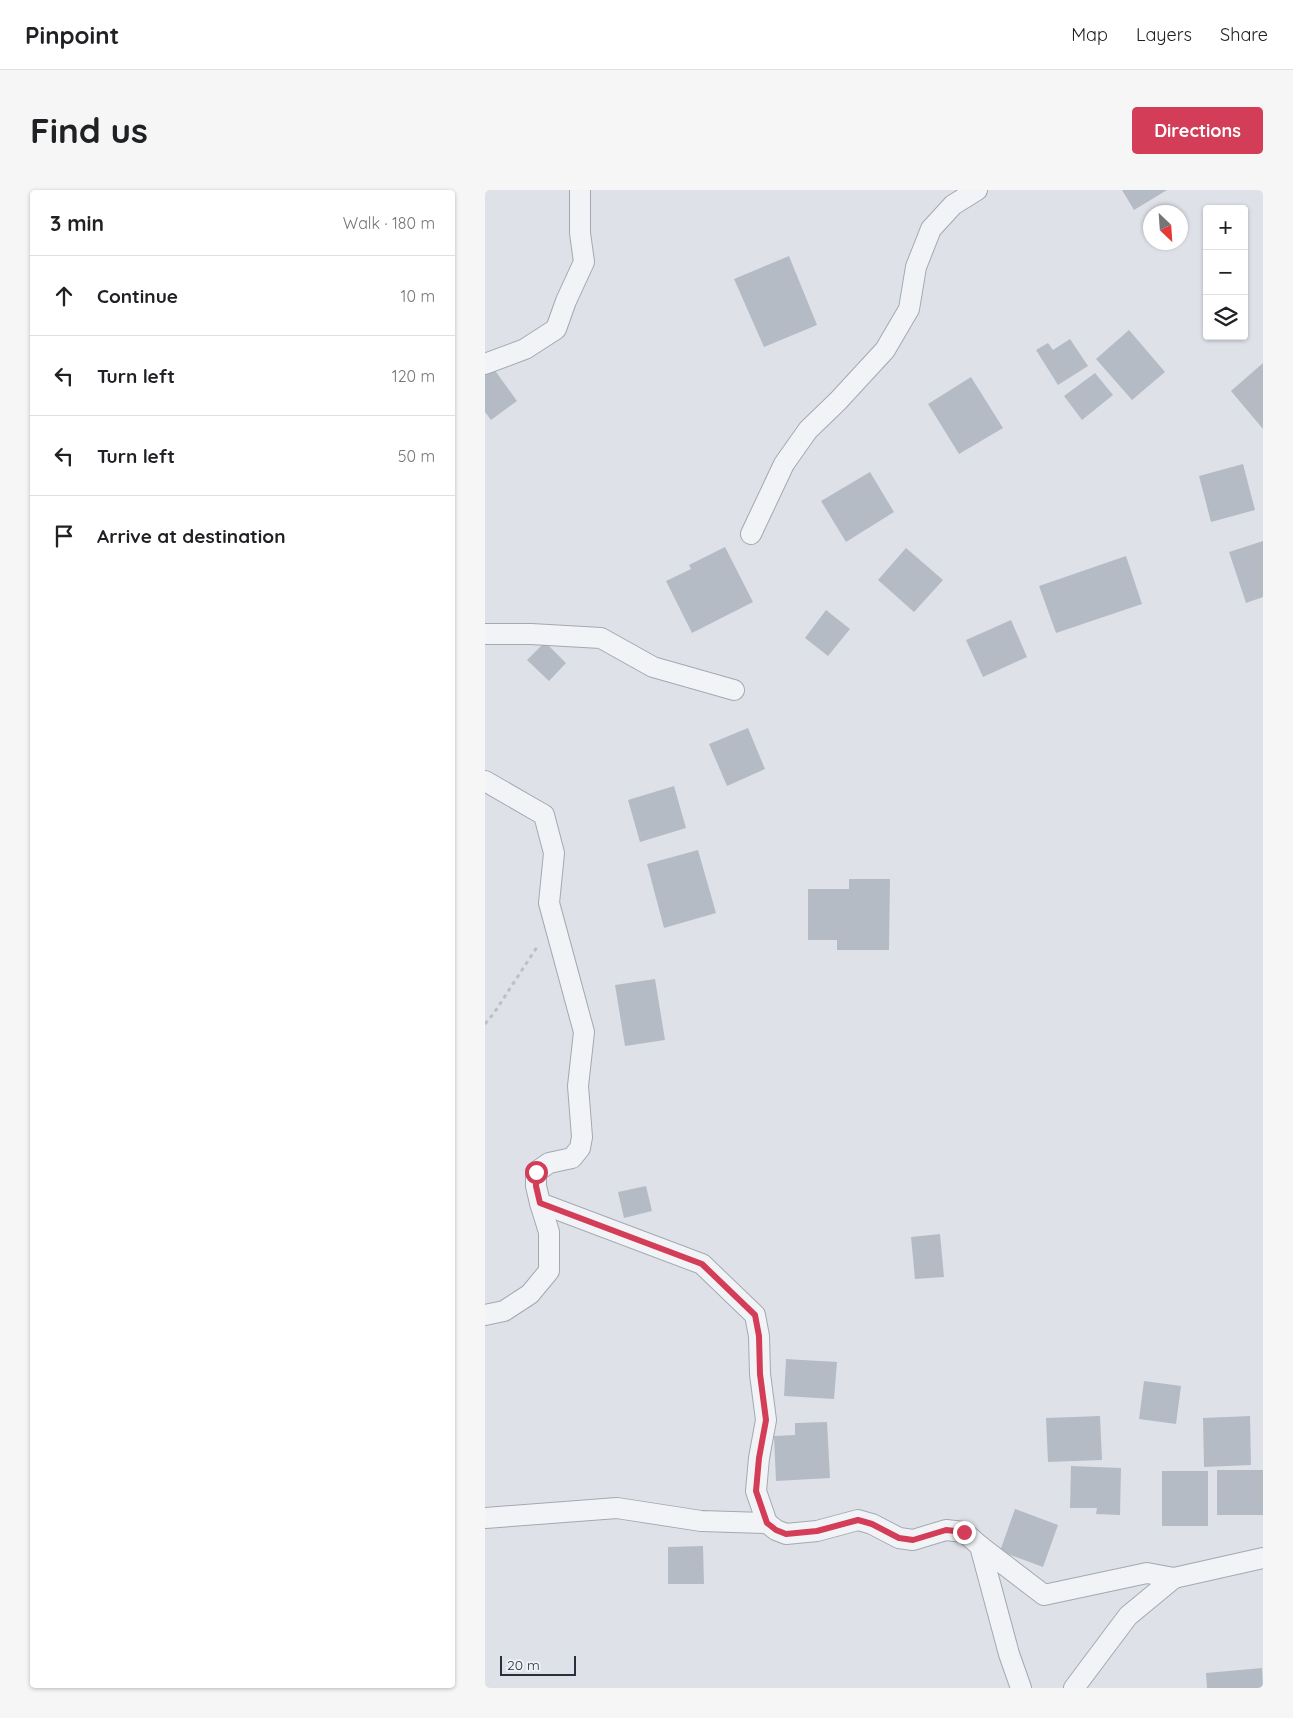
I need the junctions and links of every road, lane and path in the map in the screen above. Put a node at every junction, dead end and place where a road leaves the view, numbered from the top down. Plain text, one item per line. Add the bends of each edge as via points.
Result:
1 (580, 190) edge
2 (977, 190) edge
3 (485, 364) edge
4 (751, 534) dead end
5 (485, 634) edge
6 (734, 690) dead end
7 (485, 781) edge
8 (555, 922) junction
9 (485, 1024) edge
10 (540, 1203) junction
11 (485, 1315) edge
12 (485, 1518) edge
13 (767, 1523) junction
14 (980, 1546) junction
15 (1263, 1558) edge
16 (1174, 1578) junction
17 (1021, 1688) edge
18 (1074, 1688) edge

1 - 3 street via 584,262 556,329 525,349
2 - 4 street via 953,204 931,229 916,267 909,309 885,350 803,437 784,464
5 - 6 street via 601,638 653,667
7 - 8 street via 544,816 554,853 549,903
8 - 9 path
8 - 10 street via 584,1032 578,1086 582,1137 580,1148 572,1158 549,1163 536,1172
10 - 11 street via 549,1232 549,1271 531,1294 503,1311
10 - 13 street via 702,1264 755,1315 766,1420 756,1491
12 - 13 street via 617,1508 701,1521
13 - 14 street via 786,1534 817,1531 858,1520 899,1538 913,1540 946,1530 964,1532
14 - 16 street via 1044,1595 1147,1573
14 - 17 street
15 - 16 street
16 - 18 street via 1128,1616

